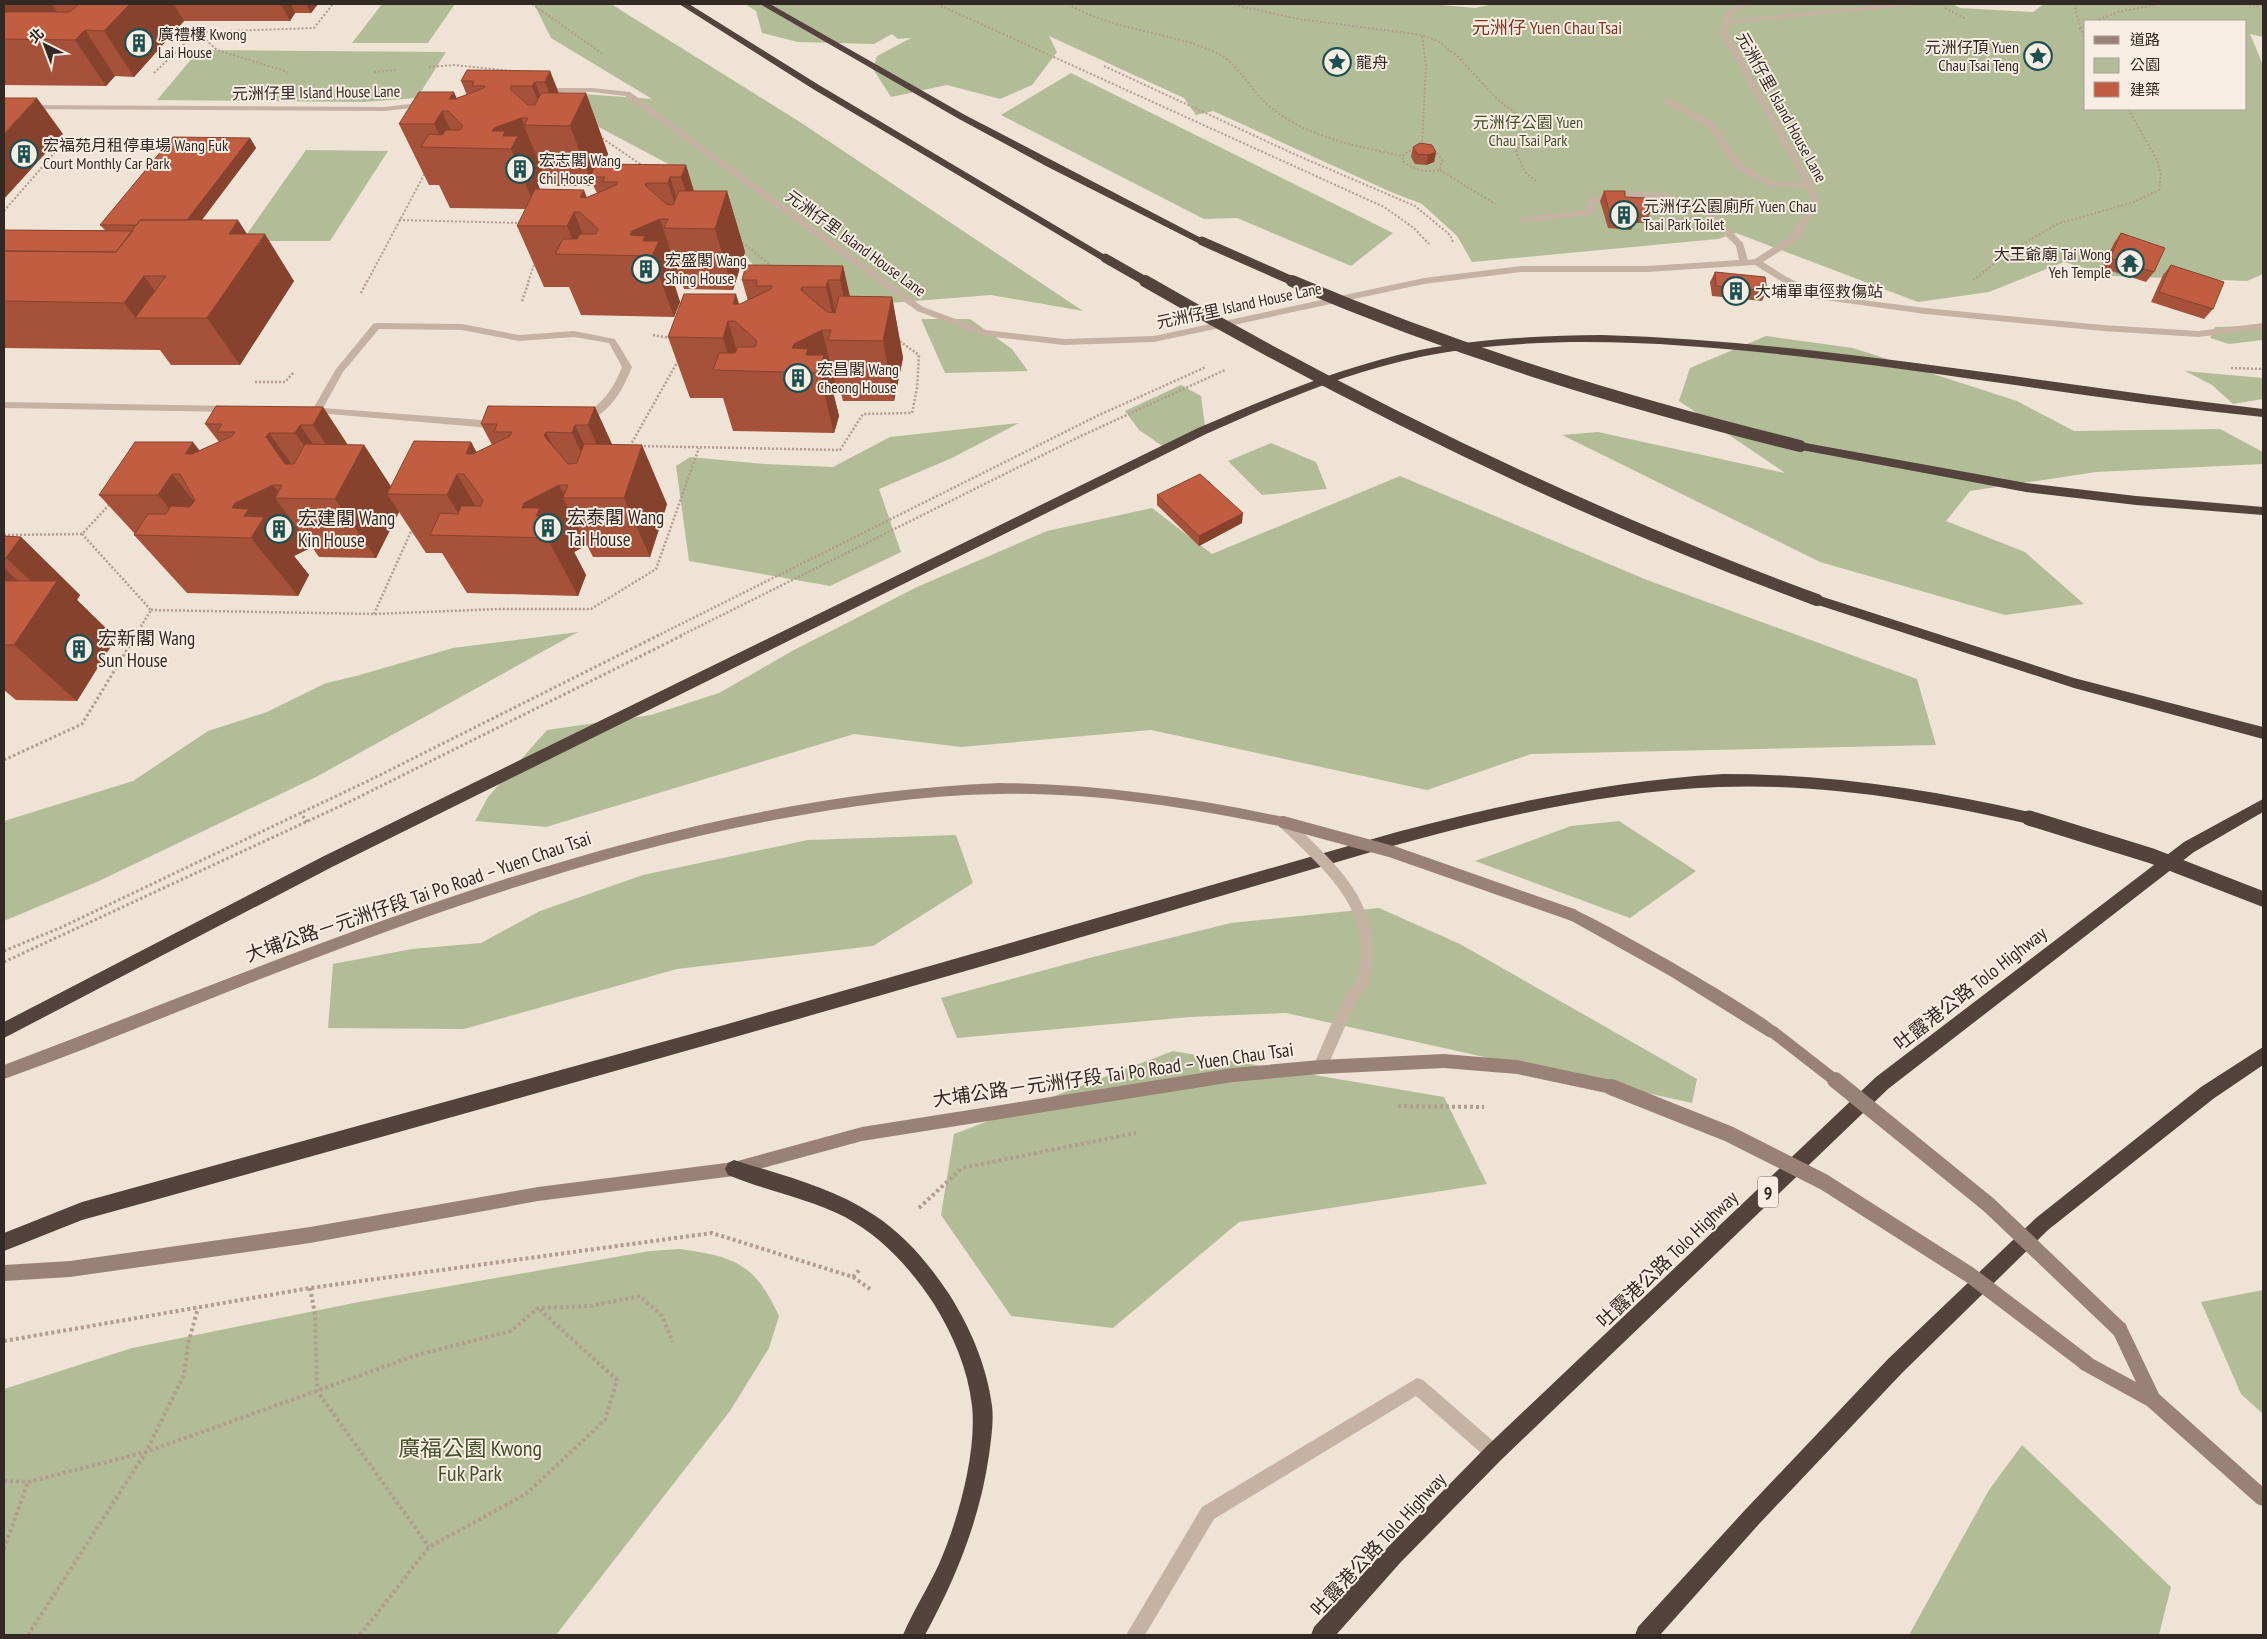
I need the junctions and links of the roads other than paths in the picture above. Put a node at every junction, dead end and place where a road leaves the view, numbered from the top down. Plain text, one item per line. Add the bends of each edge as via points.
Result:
1 (683, 4) edge
2 (764, 4) edge
3 (1746, 4) edge
4 (1908, 4) edge
5 (1727, 22) junction
6 (531, 90) dead end
7 (1667, 101) dead end
8 (440, 102) edge
9 (4, 107) edge
10 (1809, 185) junction
11 (1522, 220) dead end
12 (1744, 262) junction
13 (1758, 262) junction
14 (2263, 326) edge
15 (4, 405) edge
16 (245, 409) edge
17 (299, 410) edge
18 (317, 410) junction
19 (2263, 413) edge
20 (576, 423) edge
21 (510, 431) edge
22 (2263, 511) edge
23 (2263, 733) edge
24 (2263, 805) edge
25 (1283, 822) junction
26 (2263, 899) edge
27 (4, 1030) edge
28 (2263, 1055) edge
29 (1320, 1067) junction
30 (4, 1072) edge
31 (734, 1170) junction
32 (4, 1242) edge
33 (4, 1273) edge
34 (2152, 1400) junction
35 (1494, 1453) junction
36 (2263, 1498) edge
37 (914, 1635) edge
38 (1135, 1635) edge
39 (1322, 1635) edge
40 (1646, 1635) edge

1 - 23 highway, bridge via 1105,258 1293,365 1548,491 1703,558 1817,600 2000,661
2 - 22 highway, bridge via 980,126 1202,241 1350,306 1508,364 1683,417 1800,446 2058,492
3 - 5 street, 元洲仔里 Island House Lane via 1729,13
4 - 5 street
5 - 10 street, 元洲仔里 Island House Lane via 1724,33 1732,49
6 - 12 street, 元洲仔里 Island House Lane via 592,90 627,94 920,309 985,333 1064,342 1154,339 1414,283 1466,275 1521,269 1647,269
7 - 10 street via 1711,124 1739,167 1773,184
8 - 9 street, 元洲仔里 Island House Lane via 385,109
10 - 13 street, 元洲仔里 Island House Lane via 1815,201 1796,237
11 - 12 street via 1590,212 1592,202 1612,194 1662,195 1709,214 1740,246
12 - 13 street, 元洲仔里 Island House Lane
13 - 14 street via 1821,297 1925,312 2198,334
15 - 16 street
17 - 18 street
18 - 20 street via 340,372 376,326 462,327 518,338 574,334 612,341 627,367 618,390 599,411
18 - 21 street via 482,423
19 - 27 highway via 1789,352 1680,342 1594,338 1522,340 1452,348 1394,360 1330,378 1202,431 344,854
24 - 35 highway, 吐露港公路 Tolo Highway / 9 via 2190,847 1882,1083
25 - 29 street, bridge via 1337,877 1356,906 1368,943 1362,983 1350,1000
25 - 30 main road, 大埔公路－元洲仔段 Tai Po Road – Yuen Chau Tsai via 1200,804 1110,793 961,789 820,804 732,820 541,872 374,930
25 - 34 main road, 大埔公路－元洲仔段 Tai Po Road – Yuen Chau Tsai, bridge via 1435,864 1573,915 1718,996 1773,1032 1989,1205 2120,1329
26 - 32 highway, bridge via 2152,856 2029,818 1972,805 1872,788 1746,780 1620,789 1531,804 1401,837 932,973 82,1211
28 - 40 highway via 2207,1093 2042,1224 1895,1366
29 - 31 main road, 大埔公路－元洲仔段 Tai Po Road – Yuen Chau Tsai via 1233,1075 862,1134
29 - 34 main road, 大埔公路－元洲仔段 Tai Po Road – Yuen Chau Tsai, bridge via 1444,1061 1517,1068 1611,1087 1729,1134 1824,1182 1970,1275 2086,1363
31 - 33 main road, 大埔公路－元洲仔段 Tai Po Road – Yuen Chau Tsai via 538,1194 290,1238 70,1269
31 - 37 highway via 812,1194 868,1221 926,1277 966,1343 982,1408 977,1477 952,1562
34 - 36 main road, 大埔公路－元洲仔段 Tai Po Road – Yuen Chau Tsai
35 - 38 street via 1417,1386 1208,1513
35 - 39 highway, 吐露港公路 Tolo Highway / 9 via 1393,1556

